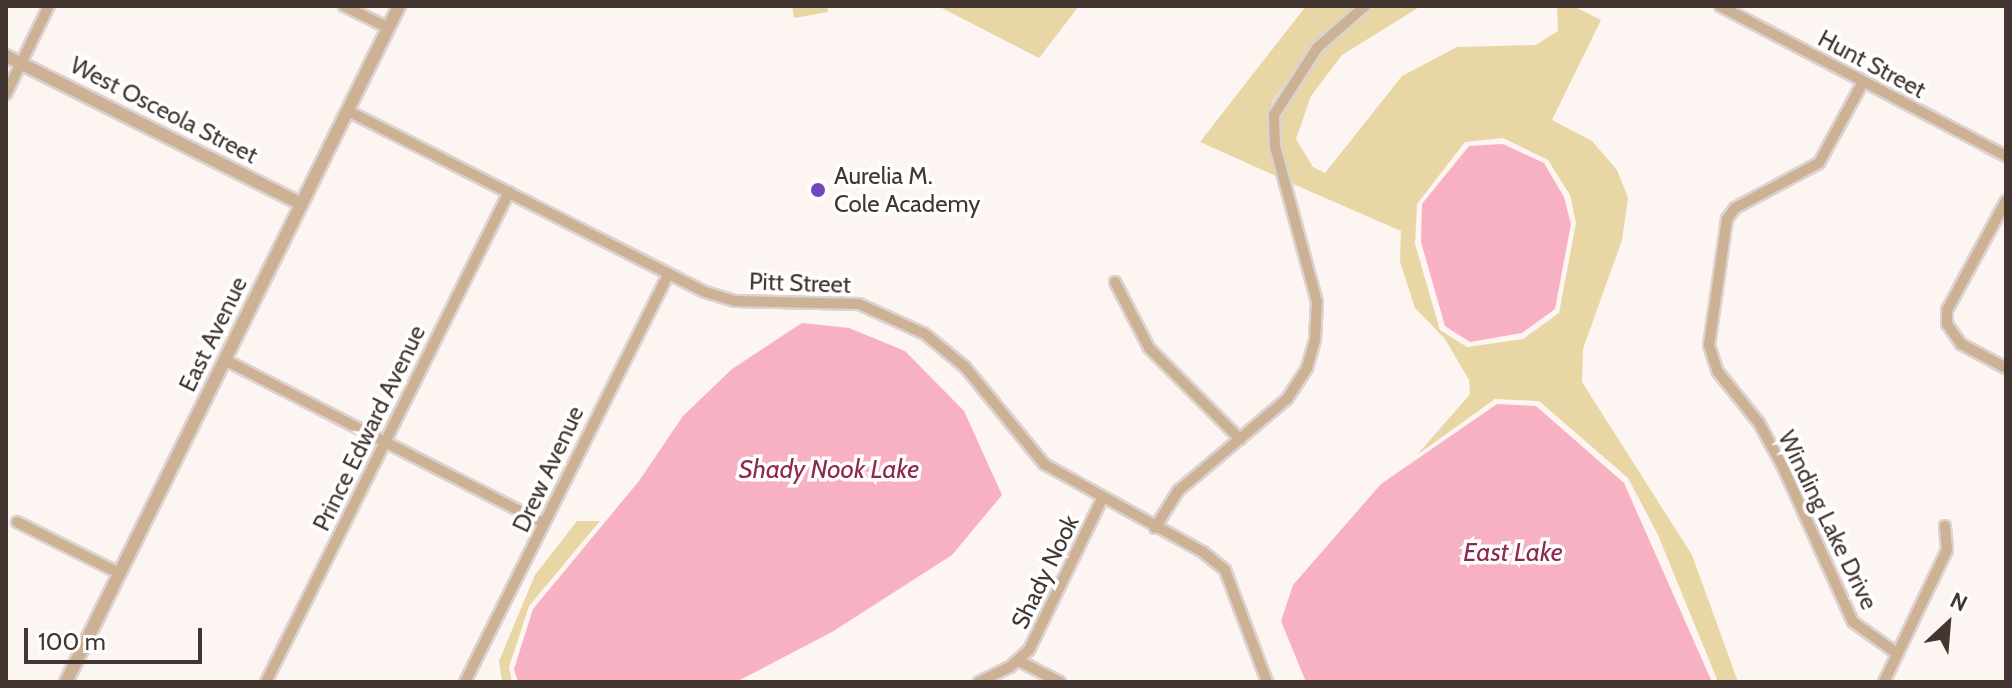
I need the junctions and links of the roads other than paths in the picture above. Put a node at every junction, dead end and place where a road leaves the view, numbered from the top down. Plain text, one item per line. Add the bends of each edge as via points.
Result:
1 (49, 6) edge
2 (344, 6) edge
3 (399, 6) edge
4 (1365, 6) edge
5 (1720, 6) edge
6 (389, 28) junction
7 (6, 56) edge
8 (20, 63) junction
9 (1863, 82) junction
10 (6, 94) edge
11 (348, 111) junction
12 (2006, 156) edge
13 (509, 192) junction
14 (2006, 201) edge
15 (301, 204) junction
16 (668, 274) junction
17 (1115, 282) dead end
18 (225, 360) junction
19 (2006, 368) edge
20 (1240, 439) junction
21 (383, 442) junction
22 (1102, 499) junction
23 (17, 522) dead end
24 (544, 523) junction
25 (1945, 526) dead end
26 (1155, 528) junction
27 (119, 573) junction
28 (1898, 654) junction
29 (1019, 661) junction
30 (66, 682) edge
31 (266, 682) edge
32 (465, 682) edge
33 (979, 682) edge
34 (1060, 682) edge
35 (1267, 682) edge
36 (1884, 682) edge

1 - 8 street
2 - 6 street
3 - 6 street, East Avenue
4 - 20 street via 1334,29 1274,115 1275,146 1317,302 1315,340 1307,368 1287,399
5 - 9 street, Hunt Street
6 - 11 street, East Avenue
7 - 8 street, West Osceola Street
8 - 10 street
8 - 15 street, West Osceola Street
9 - 12 street, Hunt Street
9 - 28 street, Winding Lake Drive via 1819,163 1735,208 1727,219 1709,345 1718,372 1759,423 1782,465 1853,622
11 - 13 street, Pitt Street
11 - 15 street, East Avenue
13 - 16 street, Pitt Street
13 - 21 street, Prince Edward Avenue
14 - 19 street via 1947,310 1947,324 1961,344
15 - 18 street, East Avenue
16 - 22 street, Pitt Street via 725,299 842,301 901,320 965,367 1034,455
16 - 24 street, Drew Avenue
17 - 20 street via 1149,348
18 - 21 street
18 - 27 street, East Avenue
20 - 26 street via 1178,491
21 - 24 street
21 - 31 street, Prince Edward Avenue
22 - 26 street, Pitt Street
22 - 29 street, Shady Nook
23 - 27 street
24 - 32 street, Drew Avenue
25 - 28 street via 1947,550
26 - 35 street, Pitt Street via 1203,552 1227,573
27 - 30 street, East Avenue
28 - 36 street
29 - 33 street
29 - 34 street

